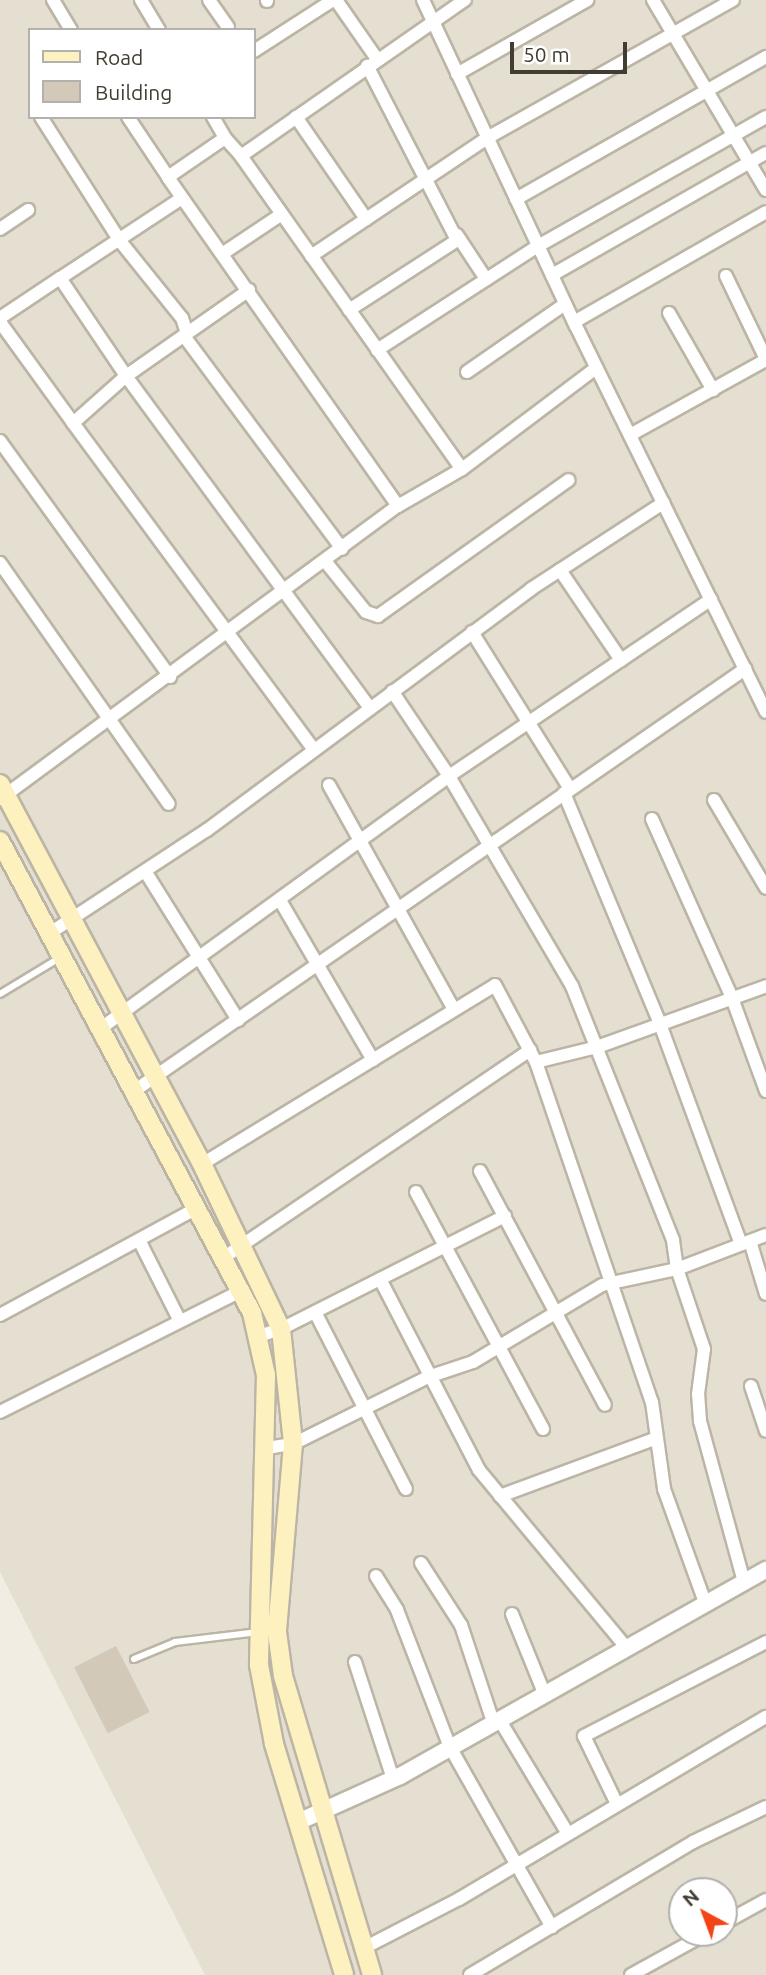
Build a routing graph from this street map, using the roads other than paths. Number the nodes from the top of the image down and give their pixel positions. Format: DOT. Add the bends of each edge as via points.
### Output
graph roads {
  1 [pos="52,0"];
  2 [pos="141,0"];
  3 [pos="209,0"];
  4 [pos="335,0"];
  5 [pos="423,0"];
  6 [pos="465,0"];
  7 [pos="587,0"];
  8 [pos="653,0"];
  9 [pos="733,0"];
  10 [pos="432,19"];
  11 [pos="228,27"];
  12 [pos="70,28"];
  13 [pos="158,28"];
  14 [pos="673,34"];
  15 [pos="256,50"];
  16 [pos="766,57"];
  17 [pos="372,62"];
  18 [pos="457,74"];
  19 [pos="708,90"];
  20 [pos="296,117"];
  21 [pos="766,117"];
  22 [pos="42,119"];
  23 [pos="129,119"];
  24 [pos="214,119"];
  25 [pos="735,134"];
  26 [pos="225,138"];
  27 [pos="487,138"];
  28 [pos="766,153"];
  29 [pos="241,156"];
  30 [pos="750,162"];
  31 [pos="168,177"];
  32 [pos="424,181"];
  33 [pos="766,190"];
  34 [pos="183,198"];
  35 [pos="516,200"];
  36 [pos="28,210"];
  37 [pos="766,212"];
  38 [pos="282,214"];
  39 [pos="366,219"];
  40 [pos="0,229"];
  41 [pos="457,235"];
  42 [pos="120,241"];
  43 [pos="538,246"];
  44 [pos="222,254"];
  45 [pos="311,256"];
  46 [pos="552,275"];
  47 [pos="726,276"];
  48 [pos="60,278"];
  49 [pos="486,279"];
  50 [pos="249,290"];
  51 [pos="565,303"];
  52 [pos="349,310"];
  53 [pos="669,313"];
  54 [pos="0,320"];
  55 [pos="574,322"];
  56 [pos="186,335"];
  57 [pos="377,350"];
  58 [pos="766,359"];
  59 [pos="596,368"];
  60 [pos="467,372"];
  61 [pos="126,376"];
  62 [pos="713,390"];
  63 [pos="73,423"];
  64 [pos="629,435"];
  65 [pos="0,441"];
  66 [pos="462,469"];
  67 [pos="569,480"];
  68 [pos="663,503"];
  69 [pos="398,506"];
  70 [pos="342,549"];
  71 [pos="325,561"];
  72 [pos="0,563"];
  73 [pos="560,570"];
  74 [pos="284,593"];
  75 [pos="711,599"];
  76 [pos="472,632"];
  77 [pos="229,634"];
  78 [pos="621,660"];
  79 [pos="745,669"];
  80 [pos="170,677"];
  81 [pos="392,691"];
  82 [pos="762,694"];
  83 [pos="370,708"];
  84 [pos="766,712"];
  85 [pos="112,719"];
  86 [pos="530,722"];
  87 [pos="314,750"];
  88 [pos="449,776"];
  89 [pos="329,785"];
  90 [pos="567,791"];
  91 [pos="2,793"];
  92 [pos="714,800"];
  93 [pos="169,804"];
  94 [pos="652,819"];
  95 [pos="0,841"];
  96 [pos="359,844"];
  97 [pos="488,845"];
  98 [pos="145,872"];
  99 [pos="766,888"];
  100 [pos="281,902"];
  101 [pos="396,909"];
  102 [pos="72,920"];
  103 [pos="50,933"];
  104 [pos="62,956"];
  105 [pos="200,957"];
  106 [pos="314,965"];
  107 [pos="766,986"];
  108 [pos="0,994"];
  109 [pos="732,998"];
  110 [pos="454,1010"];
  111 [pos="124,1015"];
  112 [pos="238,1020"];
  113 [pos="660,1024"];
  114 [pos="101,1028"];
  115 [pos="597,1047"];
  116 [pos="533,1056"];
  117 [pos="373,1060"];
  118 [pos="157,1077"];
  119 [pos="134,1091"];
  120 [pos="766,1091"];
  121 [pos="191,1144"];
  122 [pos="169,1157"];
  123 [pos="202,1164"];
  124 [pos="480,1171"];
  125 [pos="416,1192"];
  126 [pos="195,1209"];
  127 [pos="505,1216"];
  128 [pos="766,1235"];
  129 [pos="139,1240"];
  130 [pos="746,1243"];
  131 [pos="241,1247"];
  132 [pos="443,1247"];
  133 [pos="223,1258"];
  134 [pos="677,1269"];
  135 [pos="380,1279"];
  136 [pos="610,1283"];
  137 [pos="239,1292"];
  138 [pos="766,1294"];
  139 [pos="558,1311"];
  140 [pos="315,1312"];
  141 [pos="0,1315"];
  142 [pos="180,1321"];
  143 [pos="281,1329"];
  144 [pos="259,1336"];
  145 [pos="498,1347"];
  146 [pos="428,1377"];
  147 [pos="751,1386"];
  148 [pos="605,1405"];
  149 [pos="366,1411"];
  150 [pos="0,1412"];
  151 [pos="543,1429"];
  152 [pos="766,1431"];
  153 [pos="656,1438"];
  154 [pos="293,1444"];
  155 [pos="267,1448"];
  156 [pos="406,1489"];
  157 [pos="500,1496"];
  158 [pos="421,1563"];
  159 [pos="766,1570"];
  160 [pos="376,1576"];
  161 [pos="744,1581"];
  162 [pos="705,1602"];
  163 [pos="512,1614"];
  164 [pos="258,1632"];
  165 [pos="277,1632"];
  166 [pos="766,1642"];
  167 [pos="626,1647"];
  168 [pos="134,1659"];
  169 [pos="355,1662"];
  170 [pos="544,1693"];
  171 [pos="766,1717"];
  172 [pos="496,1721"];
  173 [pos="450,1747"];
  174 [pos="393,1779"];
  175 [pos="616,1802"];
  176 [pos="766,1807"];
  177 [pos="321,1812"];
  178 [pos="298,1822"];
  179 [pos="567,1832"];
  180 [pos="517,1863"];
  181 [pos="766,1900"];
  182 [pos="738,1915"];
  183 [pos="551,1927"];
  184 [pos="682,1947"];
  185 [pos="362,1949"];
  186 [pos="344,1975"];
  187 [pos="372,1975"];
  188 [pos="470,1975"];
  189 [pos="631,1975"];
  1 -- 12 [label="street"];
  2 -- 13 [label="street"];
  3 -- 11 [label="street"];
  4 -- 15 [label="street"];
  4 -- 17 [label="street"];
  5 -- 10 [label="street"];
  6 -- 10 [label="street"];
  7 -- 18 [label="street"];
  8 -- 14 [label="street"];
  9 -- 14 [label="street"];
  10 -- 17 [label="street"];
  10 -- 18 [label="street"];
  14 -- 19 [label="street"];
  14 -- 27 [label="street"];
  16 -- 19 [label="street"];
  17 -- 20 [label="street"];
  17 -- 32 [label="street"];
  18 -- 27 [label="street"];
  19 -- 25 [label="street"];
  19 -- 35 [label="street"];
  20 -- 29 [label="street"];
  20 -- 39 [label="street"];
  21 -- 25 [label="street"];
  22 -- 42 [label="street"];
  23 -- 31 [label="street"];
  24 -- 26 [label="street"];
  25 -- 30 [label="street"];
  25 -- 43 [label="street"];
  26 -- 29 [label="street"];
  26 -- 31 [label="street"];
  27 -- 32 [label="street"];
  27 -- 35 [label="street"];
  28 -- 30 [label="street"];
  29 -- 38 [label="street"];
  30 -- 33 [label="street"];
  30 -- 46 [label="street"];
  31 -- 34 [label="street"];
  32 -- 39 [label="street"];
  32 -- 41 [label="street"];
  34 -- 42 [label="street"];
  34 -- 44 [label="street"];
  35 -- 43 [label="street"];
  36 -- 40 [label="street"];
  37 -- 55 [label="street"];
  38 -- 44 [label="street"];
  38 -- 45 [label="street"];
  39 -- 45 [label="street"];
  41 -- 49 [label="street"];
  41 -- 52 [label="street" via="453,244"];
  42 -- 48 [label="street"];
  42 -- 56 [label="street" via="182,318"];
  43 -- 46 [label="street"];
  43 -- 49 [label="street"];
  44 -- 50 [label="street"];
  45 -- 52 [label="street"];
  46 -- 51 [label="street"];
  47 -- 58 [label="street"];
  48 -- 54 [label="street"];
  48 -- 61 [label="street"];
  49 -- 57 [label="street"];
  50 -- 56 [label="street"];
  50 -- 69 [label="street"];
  51 -- 55 [label="street"];
  51 -- 60 [label="street"];
  52 -- 57 [label="street"];
  53 -- 62 [label="street"];
  54 -- 63 [label="street"];
  55 -- 59 [label="street"];
  56 -- 61 [label="street"];
  56 -- 70 [label="street"];
  57 -- 66 [label="street"];
  58 -- 62 [label="street"];
  59 -- 64 [label="street"];
  59 -- 66 [label="street"];
  61 -- 63 [label="street"];
  61 -- 74 [label="street"];
  62 -- 64 [label="street"];
  63 -- 77 [label="street"];
  64 -- 68 [label="street"];
  65 -- 80 [label="street"];
  66 -- 69 [label="street"];
  67 -- 71 [label="street" via="378,615 366,612"];
  68 -- 73 [label="street"];
  68 -- 75 [label="street"];
  69 -- 70 [label="street"];
  70 -- 71 [label="street"];
  71 -- 74 [label="street"];
  72 -- 85 [label="street"];
  73 -- 76 [label="street"];
  73 -- 78 [label="street"];
  74 -- 77 [label="street"];
  74 -- 83 [label="street"];
  75 -- 78 [label="street"];
  75 -- 79 [label="street"];
  76 -- 81 [label="street"];
  76 -- 86 [label="street"];
  77 -- 80 [label="street"];
  77 -- 87 [label="street"];
  78 -- 86 [label="street"];
  79 -- 82 [label="street"];
  79 -- 90 [label="street"];
  80 -- 85 [label="street"];
  81 -- 83 [label="street"];
  81 -- 88 [label="street"];
  82 -- 84 [label="street"];
  83 -- 87 [label="street"];
  85 -- 91 [label="street"];
  85 -- 93 [label="street"];
  86 -- 88 [label="street"];
  86 -- 90 [label="street"];
  87 -- 98 [label="street"];
  88 -- 96 [label="street"];
  88 -- 97 [label="street"];
  89 -- 96 [label="street"];
  90 -- 97 [label="street"];
  90 -- 113 [label="street"];
  91 -- 102 [label="main road"];
  92 -- 99 [label="street"];
  94 -- 109 [label="street"];
  95 -- 103 [label="main road"];
  96 -- 100 [label="street"];
  96 -- 101 [label="street"];
  97 -- 101 [label="street"];
  97 -- 115 [label="street" via="572,986"];
  98 -- 102 [label="street"];
  98 -- 105 [label="street"];
  100 -- 105 [label="street"];
  100 -- 106 [label="street"];
  101 -- 106 [label="street"];
  101 -- 110 [label="street"];
  102 -- 103 [label="street"];
  102 -- 111 [label="main road"];
  103 -- 104 [label="main road"];
  104 -- 108 [label="lane"];
  104 -- 114 [label="main road"];
  105 -- 111 [label="street"];
  105 -- 112 [label="street"];
  106 -- 112 [label="street"];
  106 -- 117 [label="street"];
  107 -- 109 [label="street"];
  109 -- 113 [label="street"];
  109 -- 120 [label="street"];
  110 -- 116 [label="street" via="495,985"];
  110 -- 117 [label="street"];
  111 -- 114 [label="street"];
  111 -- 118 [label="main road"];
  112 -- 118 [label="street"];
  113 -- 115 [label="street"];
  113 -- 130 [label="street"];
  114 -- 119 [label="main road"];
  115 -- 116 [label="street"];
  115 -- 134 [label="street" via="673,1240"];
  116 -- 131 [label="street"];
  116 -- 136 [label="street"];
  117 -- 123 [label="street"];
  118 -- 119 [label="street"];
  118 -- 121 [label="main road"];
  119 -- 122 [label="main road"];
  121 -- 122 [label="main road"];
  121 -- 123 [label="main road"];
  122 -- 126 [label="main road"];
  123 -- 131 [label="main road"];
  124 -- 127 [label="street"];
  125 -- 132 [label="street"];
  126 -- 129 [label="street"];
  126 -- 133 [label="main road"];
  127 -- 132 [label="street"];
  127 -- 139 [label="street"];
  128 -- 130 [label="street"];
  129 -- 141 [label="street"];
  129 -- 142 [label="street"];
  130 -- 134 [label="street"];
  130 -- 138 [label="street"];
  131 -- 133 [label="street"];
  131 -- 143 [label="main road"];
  132 -- 135 [label="street"];
  132 -- 145 [label="street"];
  133 -- 137 [label="main road"];
  134 -- 136 [label="street"];
  134 -- 161 [label="street" via="704,1349 700,1421"];
  135 -- 140 [label="street"];
  135 -- 146 [label="street"];
  136 -- 139 [label="street"];
  136 -- 153 [label="street" via="652,1402"];
  137 -- 142 [label="street"];
  137 -- 144 [label="main road"];
  139 -- 145 [label="street"];
  139 -- 148 [label="street"];
  140 -- 143 [label="street"];
  140 -- 149 [label="street"];
  142 -- 150 [label="street"];
  143 -- 144 [label="street"];
  143 -- 154 [label="main road"];
  144 -- 155 [label="main road" via="266,1375"];
  145 -- 146 [label="street" via="473,1362"];
  145 -- 151 [label="street"];
  146 -- 149 [label="street"];
  146 -- 157 [label="street" via="479,1470"];
  147 -- 152 [label="street"];
  149 -- 154 [label="street"];
  149 -- 156 [label="street"];
  153 -- 157 [label="street"];
  153 -- 162 [label="street" via="664,1489"];
  154 -- 155 [label="street"];
  154 -- 165 [label="main road"];
  155 -- 164 [label="main road"];
  157 -- 167 [label="street"];
  158 -- 172 [label="street" via="461,1625"];
  159 -- 161 [label="street"];
  160 -- 173 [label="street" via="397,1610"];
  161 -- 162 [label="street"];
  162 -- 167 [label="street"];
  163 -- 170 [label="street"];
  164 -- 165 [label="lane"];
  164 -- 168 [label="lane" via="175,1642"];
  164 -- 178 [label="main road" via="259,1665 274,1744"];
  165 -- 177 [label="main road" via="283,1676"];
  166 -- 175 [label="street" via="584,1736"];
  167 -- 170 [label="street"];
  169 -- 174 [label="street"];
  170 -- 172 [label="street"];
  171 -- 175 [label="street"];
  172 -- 173 [label="street"];
  172 -- 179 [label="street"];
  173 -- 174 [label="street"];
  173 -- 180 [label="street"];
  174 -- 177 [label="street"];
  175 -- 179 [label="street"];
  176 -- 183 [label="street" via="692,1842"];
  177 -- 178 [label="street"];
  177 -- 185 [label="main road"];
  178 -- 186 [label="main road"];
  179 -- 180 [label="street"];
  180 -- 183 [label="street"];
  180 -- 185 [label="street"];
  181 -- 182 [label="street"];
  183 -- 188 [label="street"];
  184 -- 189 [label="street"];
  185 -- 187 [label="main road"];
}
